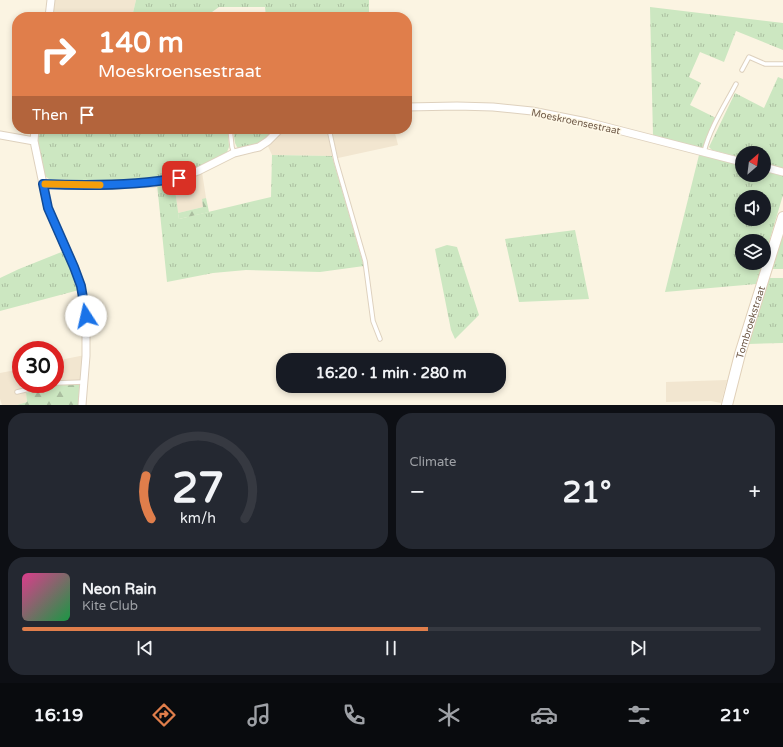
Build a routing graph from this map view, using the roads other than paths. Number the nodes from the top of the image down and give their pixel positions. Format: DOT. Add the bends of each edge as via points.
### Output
graph roads {
  1 [pos="51,0"];
  2 [pos="50,12"];
  3 [pos="783,64"];
  4 [pos="742,70"];
  5 [pos="736,84"];
  6 [pos="412,107"];
  7 [pos="35,134"];
  8 [pos="231,134"];
  9 [pos="275,134"];
  10 [pos="330,134"];
  11 [pos="0,135"];
  12 [pos="34,141"];
  13 [pos="704,152"];
  14 [pos="234,153"];
  15 [pos="735,160"];
  16 [pos="771,169"];
  17 [pos="783,172"];
  18 [pos="43,184"];
  19 [pos="783,217"];
  20 [pos="380,338"];
  21 [pos="84,382"];
  22 [pos="64,383"];
  23 [pos="82,405"];
  24 [pos="728,405"];
  1 -- 2 [label="street"];
  3 -- 4 [label="lane" via="766,64 749,56"];
  5 -- 13 [label="lane"];
  6 -- 13 [label="street, Moeskroensestraat" via="493,107 532,111 587,122"];
  7 -- 12 [label="street"];
  8 -- 14 [label="lane"];
  9 -- 14 [label="street" via="259,147"];
  10 -- 20 [label="lane" via="365,261 373,321"];
  11 -- 12 [label="street"];
  12 -- 18 [label="street"];
  13 -- 15 [label="street, Moeskroensestraat"];
  14 -- 18 [label="street" via="198,171 153,183"];
  16 -- 17 [label="street"];
  18 -- 21 [label="street" via="48,208 81,286 86,316"];
  19 -- 24 [label="street, Tombroekstraat" via="740,354"];
  21 -- 22 [label="lane"];
  21 -- 23 [label="street"];
}
